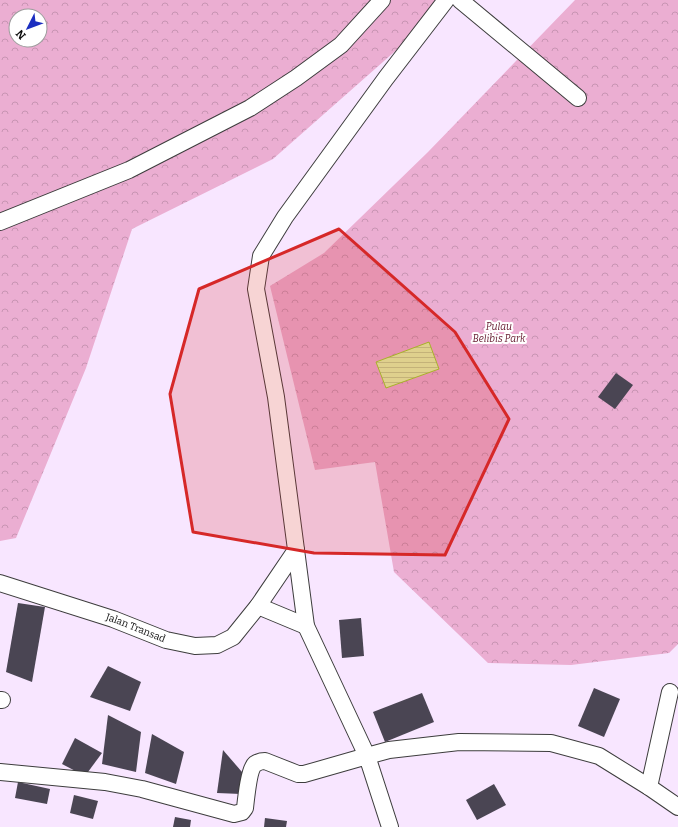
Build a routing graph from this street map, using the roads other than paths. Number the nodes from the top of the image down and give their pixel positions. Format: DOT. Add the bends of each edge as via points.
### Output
graph roads {
  1 [pos="382,0"];
  2 [pos="446,0"];
  3 [pos="460,0"];
  4 [pos="578,98"];
  5 [pos="0,222"];
  6 [pos="296,550"];
  7 [pos="0,583"];
  8 [pos="258,606"];
  9 [pos="306,626"];
  10 [pos="670,692"];
  11 [pos="367,756"];
  12 [pos="0,772"];
  13 [pos="648,787"];
  14 [pos="678,807"];
  15 [pos="390,827"];
  1 -- 5 [label="street" via="341,44 250,108 129,170"];
  2 -- 6 [label="street" via="386,78 290,211 261,256 256,289 276,397"];
  3 -- 4 [label="street"];
  6 -- 8 [label="street, Jalan Transad"];
  6 -- 9 [label="street"];
  7 -- 8 [label="street, Jalan Transad" via="113,619 166,640 195,646 217,645 233,638"];
  8 -- 9 [label="street"];
  9 -- 11 [label="street"];
  10 -- 13 [label="street"];
  11 -- 12 [label="street" via="304,774 265,761 255,764 251,771 244,808 242,812 234,814 142,789 105,782"];
  11 -- 13 [label="street" via="389,750 459,742 551,743 599,756"];
  11 -- 15 [label="street"];
  13 -- 14 [label="street"];
}
